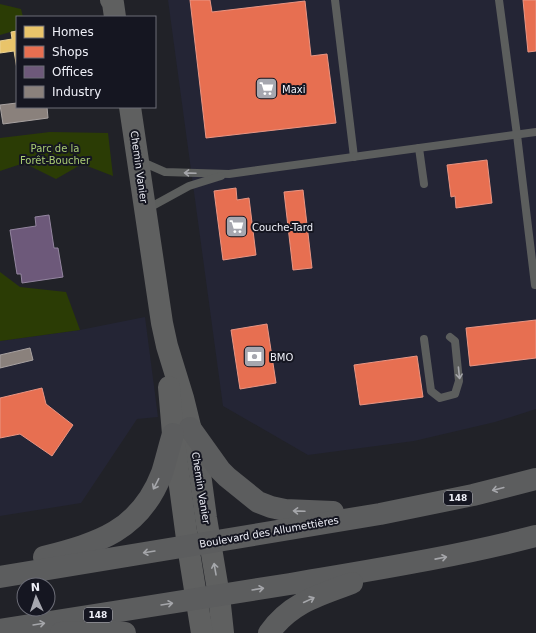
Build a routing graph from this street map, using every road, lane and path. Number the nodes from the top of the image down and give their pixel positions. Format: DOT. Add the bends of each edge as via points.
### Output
graph roads {
  1 [pos="335,0"];
  2 [pos="499,0"];
  3 [pos="130,108"];
  4 [pos="536,132"];
  5 [pos="518,135"];
  6 [pos="419,148"];
  7 [pos="354,157"];
  8 [pos="139,161"];
  9 [pos="229,174"];
  10 [pos="424,184"];
  11 [pos="145,210"];
  12 [pos="535,285"];
  13 [pos="450,337"];
  14 [pos="424,339"];
  15 [pos="181,431"];
  16 [pos="536,479"];
  17 [pos="380,514"];
  18 [pos="536,536"];
  19 [pos="210,542"];
  20 [pos="188,546"];
  21 [pos="403,565"];
  22 [pos="0,569"];
  23 [pos="0,577"];
  24 [pos="219,596"];
  25 [pos="196,600"];
  26 [pos="0,630"];
  27 [pos="60,633"];
  28 [pos="125,633"];
  29 [pos="202,633"];
  30 [pos="223,633"];
  31 [pos="269,633"];
  1 -- 7 [label="lane"];
  2 -- 5 [label="lane"];
  3 -- 8 [label="main road, Chemin Vanier"];
  4 -- 5 [label="lane"];
  5 -- 6 [label="lane"];
  5 -- 12 [label="lane"];
  6 -- 7 [label="lane"];
  6 -- 10 [label="lane"];
  7 -- 9 [label="lane"];
  9 -- 8 [label="lane, one-way" via="165,172"];
  8 -- 11 [label="main road, Chemin Vanier"];
  9 -- 11 [label="lane" via="189,186"];
  11 -- 15 [label="main road, Chemin Vanier"];
  13 -- 14 [label="lane, one-way" via="455,341 459,381 455,394 440,398 432,391"];
  17 -- 15 [label="highway, one-way" via="285,510 258,502 223,474"];
  15 -- 19 [label="main road, Chemin Vanier" via="198,459"];
  15 -- 20 [label="main road, Chemin Vanier"];
  15 -- 22 [label="highway, one-way" via="162,473 142,508 129,522 95,542"];
  16 -- 17 [label="highway, Boulevard des Allumettières / 148, one-way"];
  17 -- 19 [label="highway, Boulevard des Allumettières / 148"];
  21 -- 18 [label="highway, 148, one-way"];
  19 -- 20 [label="highway, Boulevard des Allumettières / 148"];
  24 -- 19 [label="main road, Chemin Vanier, one-way"];
  20 -- 23 [label="highway, Boulevard des Allumettières / 148, one-way"];
  20 -- 25 [label="main road, Chemin Vanier"];
  24 -- 21 [label="highway, 148, one-way"];
  31 -- 21 [label="highway, one-way" via="281,617 308,600"];
  24 -- 25 [label="highway, 148"];
  24 -- 30 [label="main road, Chemin Vanier"];
  26 -- 25 [label="highway, 148, one-way"];
  25 -- 29 [label="main road, Chemin Vanier"];
  27 -- 28 [label="highway"];
}
